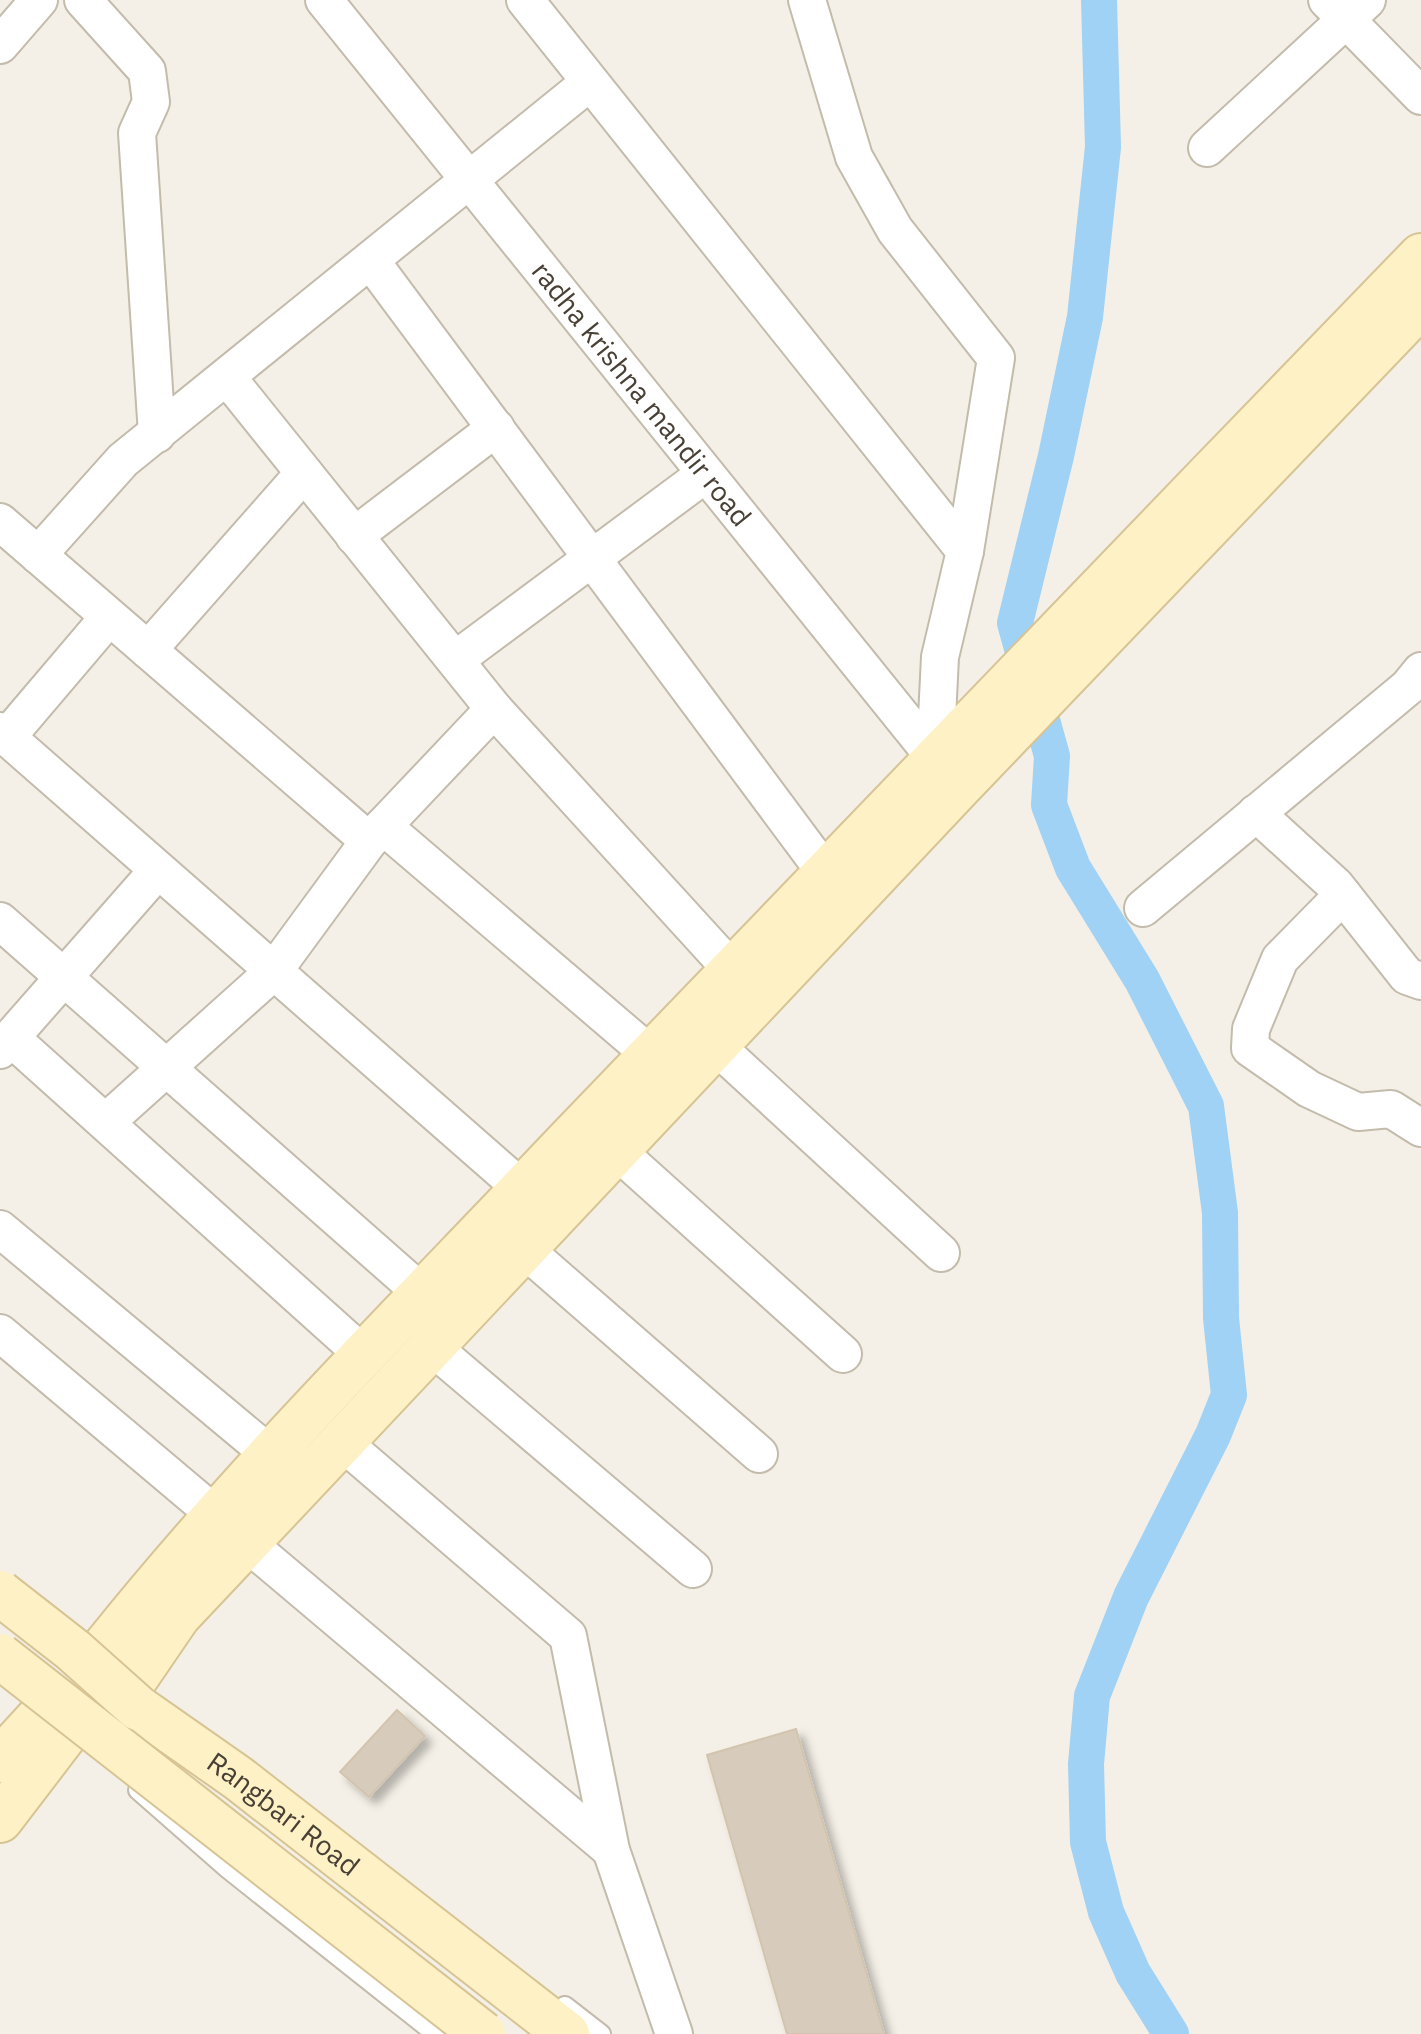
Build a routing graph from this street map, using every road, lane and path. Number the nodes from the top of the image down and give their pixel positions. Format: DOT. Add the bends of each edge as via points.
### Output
graph roads {
  1 [pos="39,0"];
  2 [pos="83,0"];
  3 [pos="324,0"];
  4 [pos="525,0"];
  5 [pos="807,0"];
  6 [pos="1347,7"];
  7 [pos="0,45"];
  8 [pos="590,82"];
  9 [pos="1421,96"];
  10 [pos="1207,148"];
  11 [pos="468,182"];
  12 [pos="1421,256"];
  13 [pos="371,261"];
  14 [pos="1421,305"];
  15 [pos="227,377"];
  16 [pos="496,428"];
  17 [pos="157,434"];
  18 [pos="304,473"];
  19 [pos="704,475"];
  20 [pos="0,522"];
  21 [pos="354,536"];
  22 [pos="965,551"];
  23 [pos="38,555"];
  24 [pos="592,558"];
  25 [pos="109,617"];
  26 [pos="148,650"];
  27 [pos="455,660"];
  28 [pos="1421,671"];
  29 [pos="494,709"];
  30 [pos="4,734"];
  31 [pos="956,772"];
  32 [pos="1256,813"];
  33 [pos="376,834"];
  34 [pos="158,870"];
  35 [pos="825,872"];
  36 [pos="1343,895"];
  37 [pos="1143,908"];
  38 [pos="0,921"];
  39 [pos="732,970"];
  40 [pos="273,972"];
  41 [pos="64,977"];
  42 [pos="1421,981"];
  43 [pos="6,1044"];
  44 [pos="716,1046"];
  45 [pos="651,1055"];
  46 [pos="165,1066"];
  47 [pos="106,1122"];
  48 [pos="1421,1128"];
  49 [pos="617,1151"];
  50 [pos="538,1204"];
  51 [pos="0,1229"];
  52 [pos="524,1249"];
  53 [pos="941,1253"];
  54 [pos="423,1294"];
  55 [pos="0,1333"];
  56 [pos="432,1347"];
  57 [pos="843,1354"];
  58 [pos="365,1356"];
  59 [pos="342,1442"];
  60 [pos="759,1454"];
  61 [pos="288,1470"];
  62 [pos="232,1529"];
  63 [pos="693,1569"];
  64 [pos="0,1593"];
  65 [pos="106,1645"];
  66 [pos="0,1656"];
  67 [pos="144,1688"];
  68 [pos="70,1717"];
  69 [pos="194,1724"];
  70 [pos="0,1760"];
  71 [pos="0,1820"];
  72 [pos="611,1850"];
  73 [pos="404,1883"];
  74 [pos="559,2015"];
  75 [pos="436,2034"];
  76 [pos="483,2034"];
  77 [pos="601,2034"];
  78 [pos="674,2034"];
  1 -- 7 [label="street"];
  2 -- 17 [label="street" via="147,71 151,102 137,133"];
  3 -- 11 [label="street, radha krishna mandir road"];
  4 -- 8 [label="street"];
  5 -- 22 [label="street" via="854,157 895,230 996,358"];
  6 -- 9 [label="street"];
  6 -- 10 [label="street"];
  8 -- 11 [label="street"];
  8 -- 22 [label="street"];
  11 -- 13 [label="street"];
  11 -- 19 [label="street, radha krishna mandir road"];
  12 -- 31 [label="street" via="987,704"];
  13 -- 15 [label="street"];
  13 -- 16 [label="street"];
  14 -- 31 [label="street" via="1087,655"];
  15 -- 17 [label="street"];
  15 -- 18 [label="street"];
  16 -- 21 [label="street"];
  16 -- 24 [label="street"];
  17 -- 23 [label="street" via="123,460"];
  18 -- 21 [label="street"];
  18 -- 26 [label="street"];
  19 -- 24 [label="street"];
  19 -- 31 [label="street, radha krishna mandir road"];
  20 -- 23 [label="street"];
  21 -- 27 [label="street"];
  22 -- 31 [label="street" via="940,657"];
  23 -- 25 [label="street"];
  24 -- 27 [label="street"];
  24 -- 35 [label="street"];
  25 -- 26 [label="street"];
  25 -- 30 [label="street"];
  26 -- 33 [label="street"];
  27 -- 29 [label="street"];
  28 -- 32 [label="street"];
  29 -- 33 [label="street"];
  29 -- 39 [label="street"];
  30 -- 34 [label="street"];
  31 -- 35 [label="street"];
  31 -- 44 [label="street"];
  32 -- 36 [label="street"];
  32 -- 37 [label="street"];
  33 -- 40 [label="street"];
  33 -- 45 [label="street"];
  34 -- 40 [label="street"];
  34 -- 41 [label="street"];
  35 -- 39 [label="street"];
  36 -- 42 [label="street" via="1407,976"];
  36 -- 48 [label="street" via="1280,959 1251,1029 1250,1048 1309,1089 1358,1112 1391,1109"];
  38 -- 41 [label="street"];
  39 -- 45 [label="street"];
  40 -- 46 [label="street"];
  40 -- 50 [label="street"];
  41 -- 43 [label="street"];
  41 -- 46 [label="street"];
  43 -- 47 [label="street"];
  44 -- 49 [label="street"];
  44 -- 53 [label="street"];
  45 -- 50 [label="street"];
  46 -- 47 [label="street"];
  46 -- 54 [label="street"];
  47 -- 58 [label="street"];
  49 -- 50 [label="street"];
  49 -- 57 [label="street"];
  50 -- 52 [label="street"];
  50 -- 54 [label="street"];
  51 -- 61 [label="street"];
  52 -- 56 [label="street"];
  52 -- 60 [label="street"];
  54 -- 58 [label="street"];
  55 -- 62 [label="street"];
  56 -- 59 [label="street"];
  56 -- 63 [label="street"];
  58 -- 61 [label="street"];
  59 -- 61 [label="street"];
  59 -- 72 [label="street" via="568,1636"];
  61 -- 62 [label="street"];
  62 -- 65 [label="street" via="157,1581"];
  62 -- 67 [label="street" via="178,1616"];
  62 -- 72 [label="street"];
  64 -- 74 [label="street, Rangbari Road, bridge" via="138,1708"];
  66 -- 76 [label="street, Rangbari Road, bridge"];
  68 -- 70 [label="street"];
  68 -- 71 [label="street"];
  68 -- 75 [label="lane" via="102,1759 228,1869"];
  69 -- 73 [label="lane"];
  72 -- 78 [label="street"];
  74 -- 77 [label="lane"];
}
